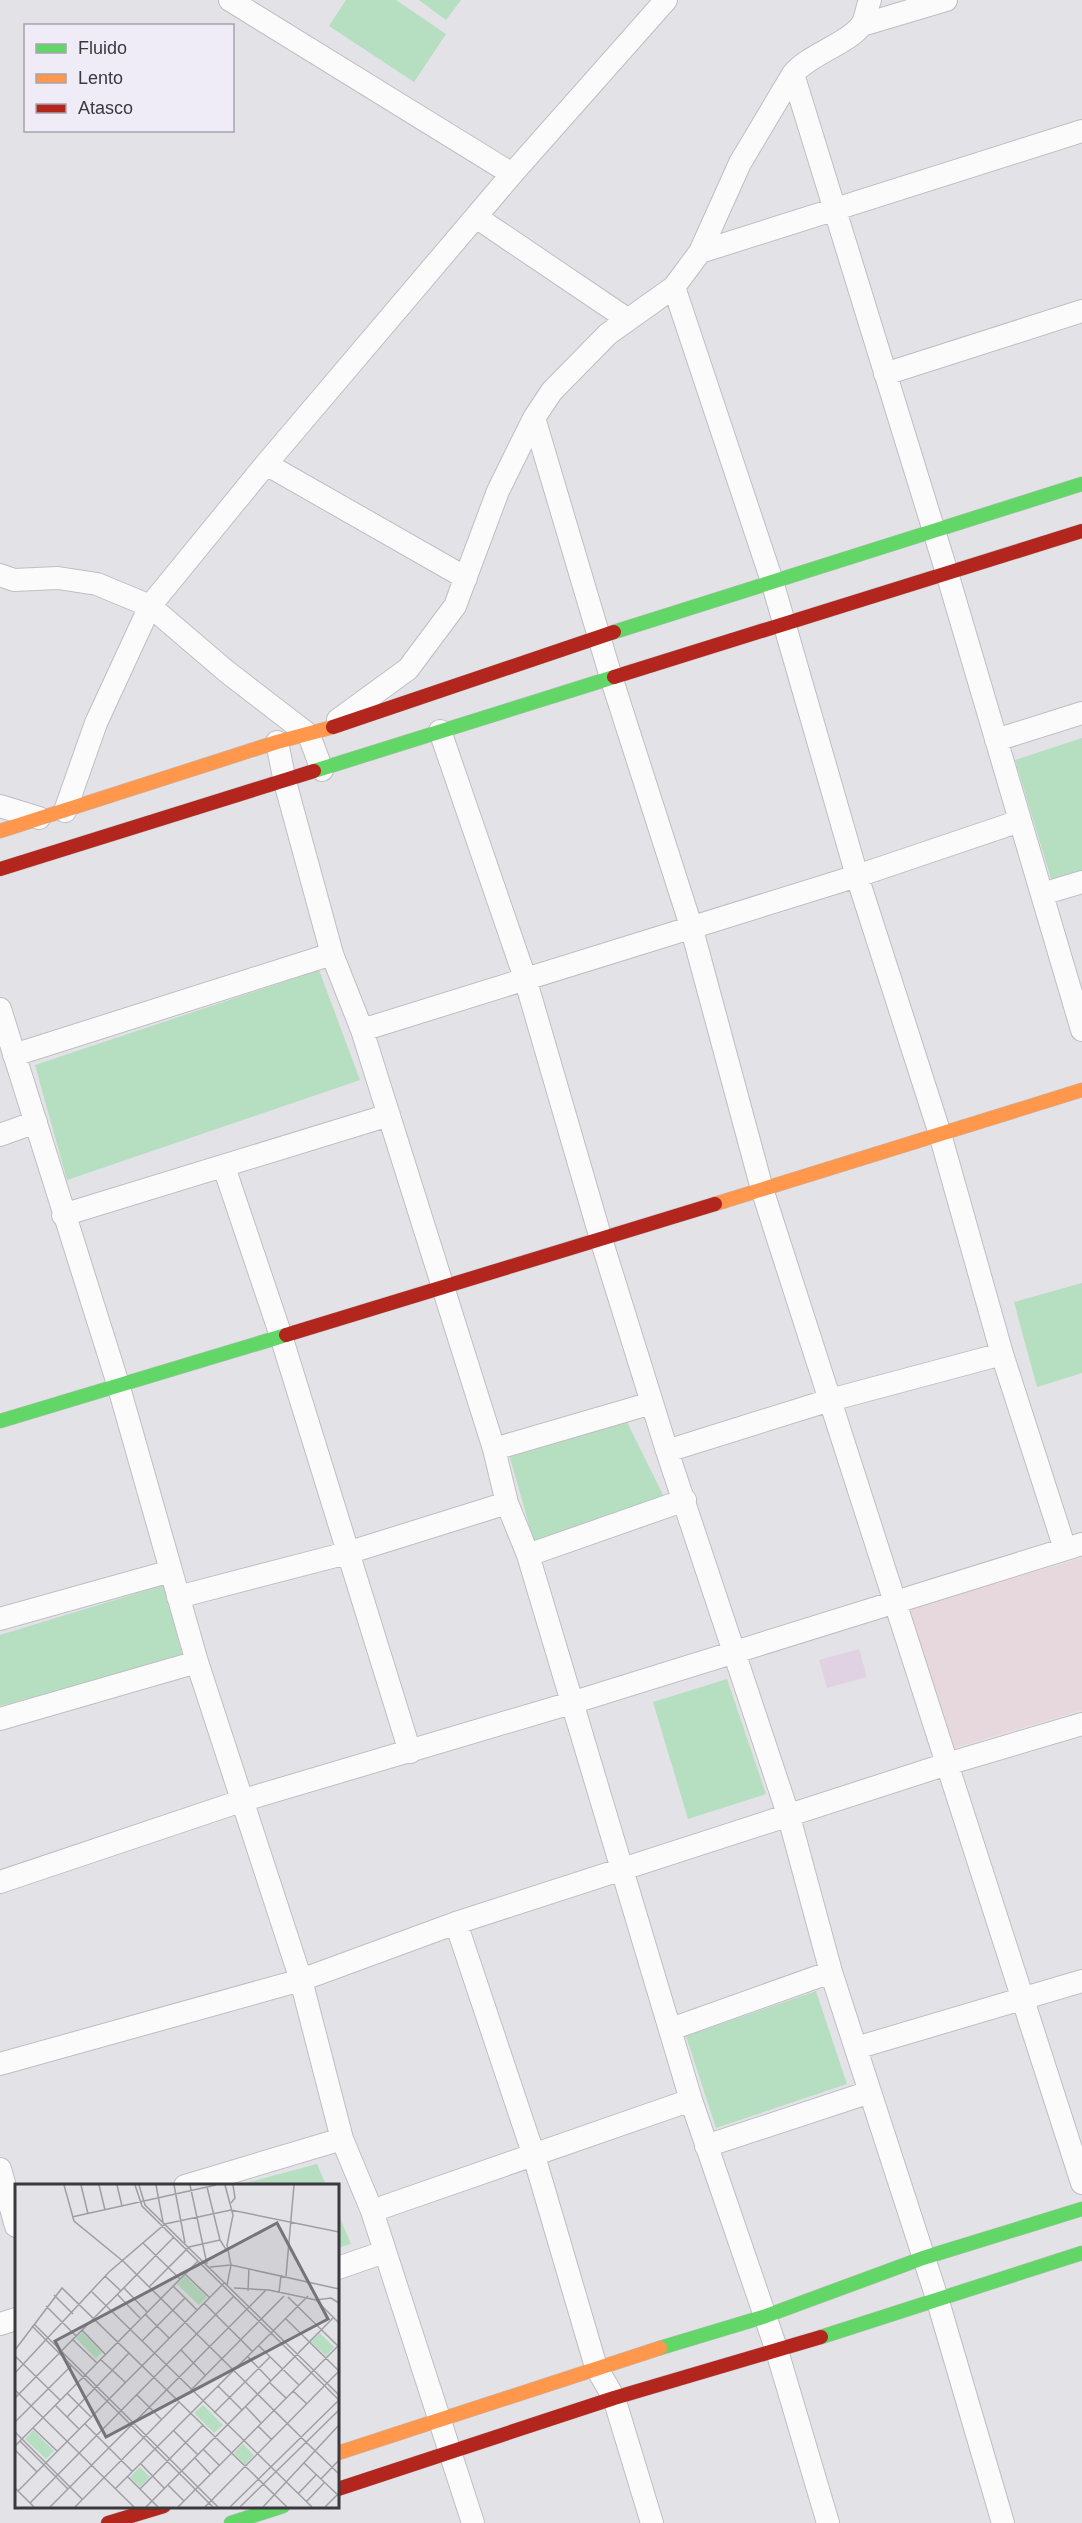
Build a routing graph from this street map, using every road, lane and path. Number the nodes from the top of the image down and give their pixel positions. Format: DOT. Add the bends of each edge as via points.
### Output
graph roads {
  1 [pos="230,0"];
  2 [pos="666,0"];
  3 [pos="870,0"];
  4 [pos="946,0"];
  5 [pos="862,25"];
  6 [pos="792,74"];
  7 [pos="1082,131"];
  8 [pos="512,174"];
  9 [pos="833,210"];
  10 [pos="476,217"];
  11 [pos="700,252"];
  12 [pos="674,288"];
  13 [pos="1082,311"];
  14 [pos="627,319"];
  15 [pos="885,375"];
  16 [pos="534,418"];
  17 [pos="266,464"];
  18 [pos="1082,484"];
  19 [pos="933,529"];
  20 [pos="1082,531"];
  21 [pos="947,573"];
  22 [pos="466,578"];
  23 [pos="5,579"];
  24 [pos="772,581"];
  25 [pos="150,606"];
  26 [pos="785,623"];
  27 [pos="599,637"];
  28 [pos="611,677"];
  29 [pos="1082,713"];
  30 [pos="330,727"];
  31 [pos="440,731"];
  32 [pos="309,735"];
  33 [pos="996,740"];
  34 [pos="277,742"];
  35 [pos="322,770"];
  36 [pos="285,782"];
  37 [pos="0,806"];
  38 [pos="65,811"];
  39 [pos="39,818"];
  40 [pos="1020,821"];
  41 [pos="0,831"];
  42 [pos="0,869"];
  43 [pos="857,876"];
  44 [pos="1082,882"];
  45 [pos="1042,894"];
  46 [pos="692,926"];
  47 [pos="332,954"];
  48 [pos="525,978"];
  49 [pos="0,1009"];
  50 [pos="362,1030"];
  51 [pos="1082,1030"];
  52 [pos="14,1056"];
  53 [pos="1082,1090"];
  54 [pos="389,1115"];
  55 [pos="36,1122"];
  56 [pos="940,1134"];
  57 [pos="0,1135"];
  58 [pos="224,1167"];
  59 [pos="762,1189"];
  60 [pos="63,1215"];
  61 [pos="601,1239"];
  62 [pos="444,1288"];
  63 [pos="281,1336"];
  64 [pos="1002,1354"];
  65 [pos="118,1384"];
  66 [pos="830,1400"];
  67 [pos="652,1403"];
  68 [pos="0,1421"];
  69 [pos="494,1449"];
  70 [pos="667,1451"];
  71 [pos="685,1500"];
  72 [pos="507,1503"];
  73 [pos="1074,1546"];
  74 [pos="347,1552"];
  75 [pos="528,1555"];
  76 [pos="171,1571"];
  77 [pos="178,1597"];
  78 [pos="894,1601"];
  79 [pos="0,1619"];
  80 [pos="735,1650"];
  81 [pos="197,1662"];
  82 [pos="571,1703"];
  83 [pos="0,1719"];
  84 [pos="1082,1724"];
  85 [pos="410,1752"];
  86 [pos="947,1764"];
  87 [pos="244,1800"];
  88 [pos="789,1816"];
  89 [pos="621,1870"];
  90 [pos="0,1882"];
  91 [pos="456,1923"];
  92 [pos="831,1972"];
  93 [pos="301,1980"];
  94 [pos="1082,1981"];
  95 [pos="1023,1999"];
  96 [pos="670,2029"];
  97 [pos="856,2048"];
  98 [pos="0,2064"];
  99 [pos="870,2092"];
  100 [pos="691,2100"];
  101 [pos="342,2139"];
  102 [pos="706,2146"];
  103 [pos="534,2156"];
  104 [pos="0,2169"];
  105 [pos="1082,2183"];
  106 [pos="192,2184"];
  107 [pos="1082,2209"];
  108 [pos="372,2211"];
  109 [pos="15,2222"];
  110 [pos="384,2252"];
  111 [pos="1082,2253"];
  112 [pos="923,2258"];
  113 [pos="339,2268"];
  114 [pos="937,2298"];
  115 [pos="763,2317"];
  116 [pos="15,2319"];
  117 [pos="0,2324"];
  118 [pos="777,2351"];
  119 [pos="596,2367"];
  120 [pos="614,2398"];
  121 [pos="438,2419"];
  122 [pos="339,2453"];
  123 [pos="451,2453"];
  124 [pos="339,2489"];
  125 [pos="156,2508"];
  126 [pos="277,2508"];
  127 [pos="289,2508"];
  128 [pos="114,2518"];
  129 [pos="231,2523"];
  130 [pos="293,2523"];
  131 [pos="472,2523"];
  132 [pos="652,2523"];
  133 [pos="828,2523"];
  134 [pos="1003,2523"];
  1 -- 8 [label="street"];
  2 -- 8 [label="street"];
  3 -- 5 [label="street"];
  4 -- 5 [label="street"];
  5 -- 6 [label="street" via="838,44 801,64"];
  6 -- 9 [label="street"];
  6 -- 11 [label="street" via="740,163"];
  7 -- 9 [label="street"];
  8 -- 10 [label="street"];
  9 -- 11 [label="street"];
  9 -- 15 [label="street"];
  10 -- 14 [label="street"];
  10 -- 17 [label="street"];
  11 -- 12 [label="street"];
  12 -- 14 [label="street"];
  12 -- 24 [label="street"];
  13 -- 15 [label="street"];
  14 -- 16 [label="street" via="574,367"];
  15 -- 19 [label="street"];
  16 -- 22 [label="street" via="498,491"];
  16 -- 27 [label="street"];
  17 -- 22 [label="street"];
  17 -- 25 [label="street"];
  18 -- 19 [label="street"];
  19 -- 21 [label="street"];
  19 -- 24 [label="street"];
  20 -- 21 [label="street"];
  21 -- 26 [label="street"];
  21 -- 33 [label="street"];
  22 -- 30 [label="street" via="455,606 408,669"];
  23 -- 25 [label="street" via="58,578 97,584"];
  24 -- 26 [label="street"];
  24 -- 27 [label="street"];
  25 -- 32 [label="street"];
  25 -- 38 [label="street" via="96,723"];
  26 -- 28 [label="street"];
  26 -- 43 [label="street"];
  27 -- 28 [label="street"];
  27 -- 30 [label="street"];
  28 -- 31 [label="street"];
  28 -- 46 [label="street"];
  29 -- 33 [label="street"];
  30 -- 32 [label="street"];
  31 -- 35 [label="street"];
  31 -- 48 [label="street"];
  32 -- 34 [label="street"];
  32 -- 35 [label="street"];
  33 -- 40 [label="street"];
  34 -- 36 [label="street"];
  34 -- 38 [label="street"];
  35 -- 36 [label="street"];
  36 -- 42 [label="street"];
  36 -- 47 [label="street"];
  37 -- 39 [label="street"];
  38 -- 39 [label="street"];
  39 -- 41 [label="street"];
  40 -- 43 [label="street"];
  40 -- 45 [label="street"];
  43 -- 46 [label="street"];
  43 -- 56 [label="street"];
  44 -- 45 [label="street"];
  45 -- 51 [label="street"];
  46 -- 48 [label="street"];
  46 -- 59 [label="street"];
  47 -- 50 [label="street"];
  47 -- 52 [label="street"];
  48 -- 50 [label="street"];
  48 -- 61 [label="street"];
  49 -- 52 [label="street"];
  50 -- 54 [label="street"];
  52 -- 55 [label="street"];
  53 -- 56 [label="street"];
  54 -- 58 [label="street"];
  54 -- 62 [label="street"];
  55 -- 57 [label="street"];
  55 -- 60 [label="street"];
  56 -- 59 [label="street"];
  56 -- 64 [label="street"];
  58 -- 60 [label="street"];
  58 -- 63 [label="street"];
  59 -- 61 [label="street"];
  59 -- 66 [label="street"];
  60 -- 65 [label="street"];
  61 -- 62 [label="street"];
  61 -- 67 [label="street"];
  62 -- 63 [label="street"];
  62 -- 69 [label="street"];
  63 -- 65 [label="street"];
  63 -- 74 [label="street"];
  64 -- 66 [label="street"];
  64 -- 73 [label="street"];
  65 -- 68 [label="street"];
  65 -- 76 [label="street"];
  66 -- 70 [label="street"];
  66 -- 78 [label="street"];
  67 -- 69 [label="street"];
  67 -- 70 [label="street"];
  69 -- 72 [label="street"];
  70 -- 71 [label="street"];
  71 -- 75 [label="street"];
  71 -- 80 [label="street"];
  72 -- 74 [label="street"];
  72 -- 75 [label="street"];
  73 -- 78 [label="street"];
  74 -- 77 [label="street"];
  74 -- 85 [label="street"];
  75 -- 82 [label="street"];
  76 -- 77 [label="street"];
  76 -- 79 [label="street"];
  77 -- 81 [label="street"];
  78 -- 80 [label="street"];
  78 -- 86 [label="street"];
  80 -- 82 [label="street"];
  80 -- 88 [label="street"];
  81 -- 83 [label="street"];
  81 -- 87 [label="street"];
  82 -- 85 [label="street"];
  82 -- 89 [label="street"];
  84 -- 86 [label="street"];
  85 -- 87 [label="street"];
  86 -- 88 [label="street"];
  86 -- 95 [label="street"];
  87 -- 90 [label="street"];
  87 -- 93 [label="street"];
  88 -- 89 [label="street"];
  88 -- 92 [label="street"];
  89 -- 91 [label="street"];
  89 -- 96 [label="street"];
  91 -- 93 [label="street"];
  91 -- 103 [label="street"];
  92 -- 96 [label="street"];
  92 -- 97 [label="street"];
  93 -- 98 [label="street"];
  93 -- 101 [label="street"];
  94 -- 95 [label="street"];
  95 -- 97 [label="street"];
  95 -- 105 [label="street"];
  96 -- 100 [label="street"];
  97 -- 99 [label="street"];
  99 -- 102 [label="street"];
  99 -- 112 [label="street"];
  100 -- 102 [label="street"];
  100 -- 103 [label="street"];
  101 -- 106 [label="street"];
  101 -- 108 [label="street"];
  102 -- 115 [label="street"];
  103 -- 108 [label="street"];
  103 -- 119 [label="street"];
  104 -- 109 [label="street"];
  107 -- 112 [label="street"];
  108 -- 110 [label="street"];
  110 -- 113 [label="street"];
  110 -- 121 [label="street"];
  111 -- 114 [label="street"];
  112 -- 114 [label="street"];
  112 -- 115 [label="street"];
  114 -- 118 [label="street"];
  114 -- 134 [label="street"];
  115 -- 118 [label="street"];
  115 -- 119 [label="street"];
  116 -- 117 [label="street"];
  118 -- 120 [label="street"];
  118 -- 133 [label="street"];
  119 -- 120 [label="street"];
  119 -- 121 [label="street"];
  120 -- 123 [label="street"];
  120 -- 132 [label="street"];
  121 -- 122 [label="street"];
  121 -- 123 [label="street"];
  123 -- 124 [label="street"];
  123 -- 131 [label="street"];
  125 -- 128 [label="street"];
  126 -- 129 [label="street"];
  127 -- 130 [label="street"];
}
